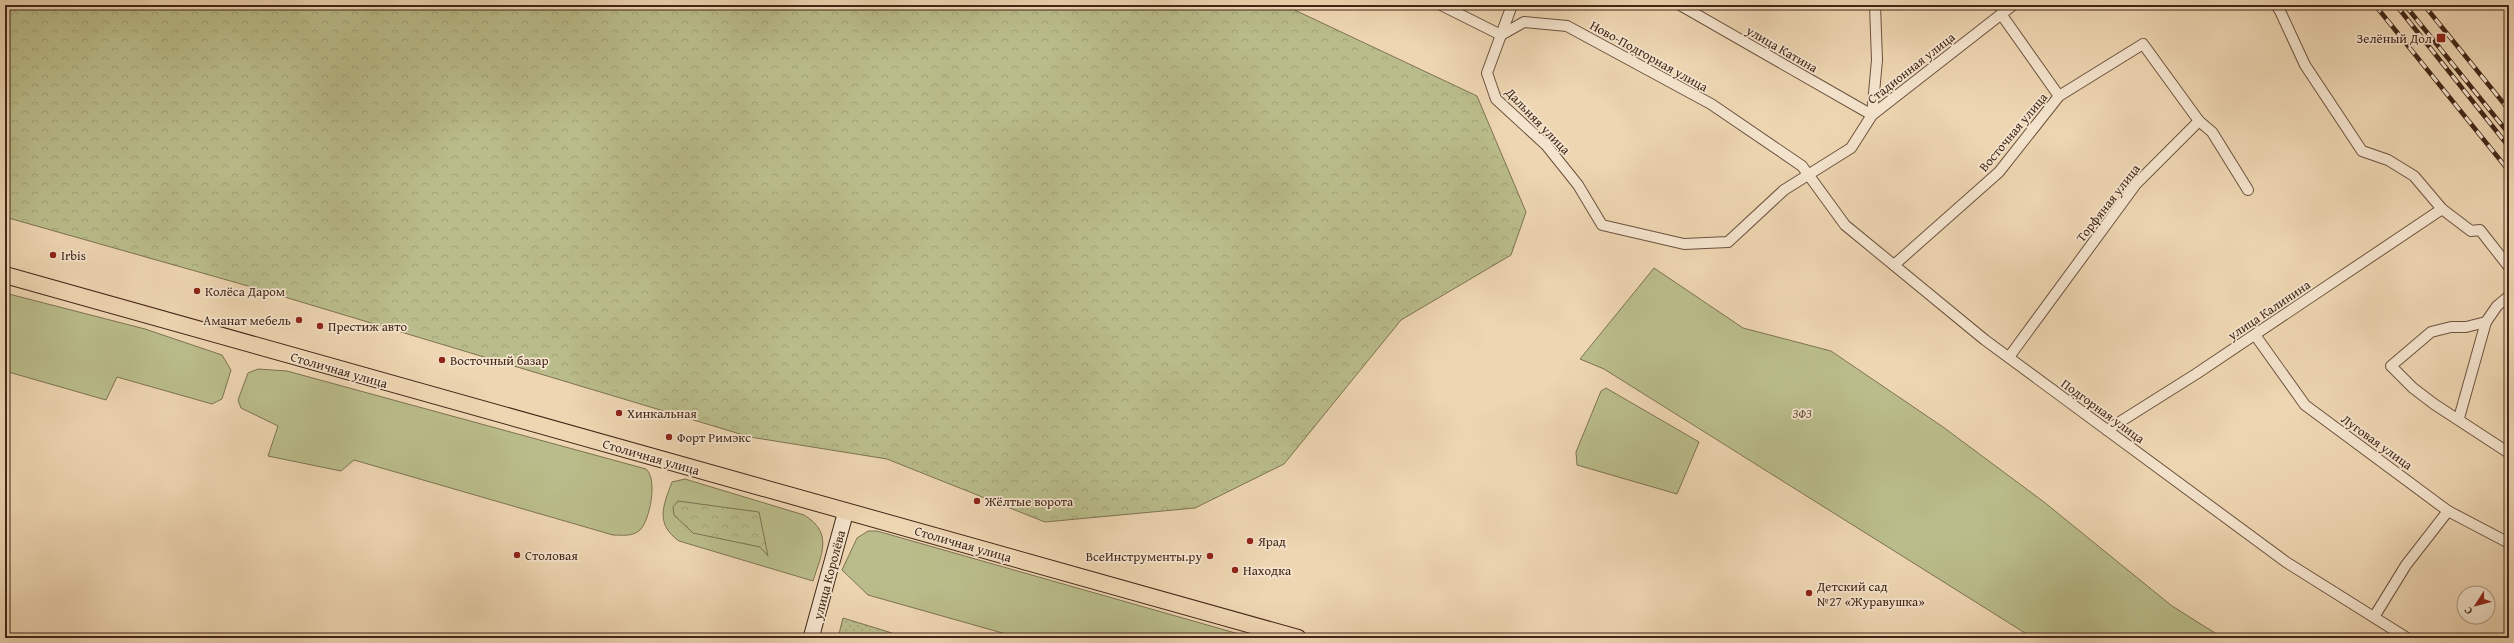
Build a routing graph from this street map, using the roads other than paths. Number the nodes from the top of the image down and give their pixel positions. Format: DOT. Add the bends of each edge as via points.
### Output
graph roads {
  1 [pos="1441,5"];
  2 [pos="1512,5"];
  3 [pos="1680,5"];
  4 [pos="1875,5"];
  5 [pos="2013,5"];
  6 [pos="2276,5"];
  7 [pos="2001,14"];
  8 [pos="1501,35"];
  9 [pos="2059,96"];
  10 [pos="1872,116"];
  11 [pos="2199,121"];
  12 [pos="1808,176"];
  13 [pos="2248,190"];
  14 [pos="2442,209"];
  15 [pos="1602,225"];
  16 [pos="1894,265"];
  17 [pos="2509,267"];
  18 [pos="5,275"];
  19 [pos="2509,296"];
  20 [pos="2486,322"];
  21 [pos="2255,335"];
  22 [pos="2009,358"];
  23 [pos="2459,418"];
  24 [pos="2107,430"];
  25 [pos="2509,453"];
  26 [pos="2448,510"];
  27 [pos="846,511"];
  28 [pos="2509,543"];
  29 [pos="2374,617"];
  30 [pos="811,638"];
  31 [pos="1298,638"];
  32 [pos="2407,638"];
  1 -- 8 [label="street"];
  2 -- 8 [label="street, Дальняя улица"];
  3 -- 10 [label="street, улица Катина"];
  4 -- 10 [label="street" via="1877,60"];
  5 -- 7 [label="street, Стадионная улица"];
  6 -- 14 [label="street" via="2305,65 2362,151 2388,160 2414,176"];
  7 -- 9 [label="street"];
  7 -- 10 [label="street, Стадионная улица"];
  8 -- 12 [label="street, Ново-Подгорная улица" via="1524,22 1567,26 1711,104 1802,166"];
  8 -- 15 [label="street, Дальняя улица" via="1487,73 1496,99 1546,145 1578,185"];
  9 -- 11 [label="street, Восточная улица" via="2143,44"];
  9 -- 16 [label="street, Восточная улица" via="1999,172"];
  10 -- 12 [label="street, Стадионная улица" via="1851,148"];
  11 -- 13 [label="street" via="2212,132"];
  11 -- 22 [label="street, Торфяная улица" via="2136,184"];
  12 -- 15 [label="street, Стадионная улица" via="1784,190 1728,242 1684,244"];
  12 -- 16 [label="street, Подгорная улица" via="1845,225"];
  14 -- 17 [label="street" via="2471,231 2480,230"];
  14 -- 21 [label="street, улица Калинина"];
  16 -- 22 [label="street, Подгорная улица"];
  18 -- 27 [label="main road, Столичная улица"];
  19 -- 20 [label="street" via="2497,306"];
  20 -- 23 [label="street"];
  20 -- 23 [label="street" via="2430,332 2390,366 2413,388"];
  21 -- 24 [label="street, улица Калинина"];
  21 -- 26 [label="street, Луговая улица" via="2305,405"];
  22 -- 24 [label="street, Подгорная улица"];
  23 -- 25 [label="street"];
  24 -- 29 [label="street, Подгорная улица" via="2286,562"];
  26 -- 28 [label="street, Луговая улица"];
  26 -- 29 [label="street" via="2406,565"];
  27 -- 30 [label="street, улица Королёва"];
  27 -- 31 [label="main road, Столичная улица"];
  29 -- 32 [label="street, Подгорная улица"];
}
